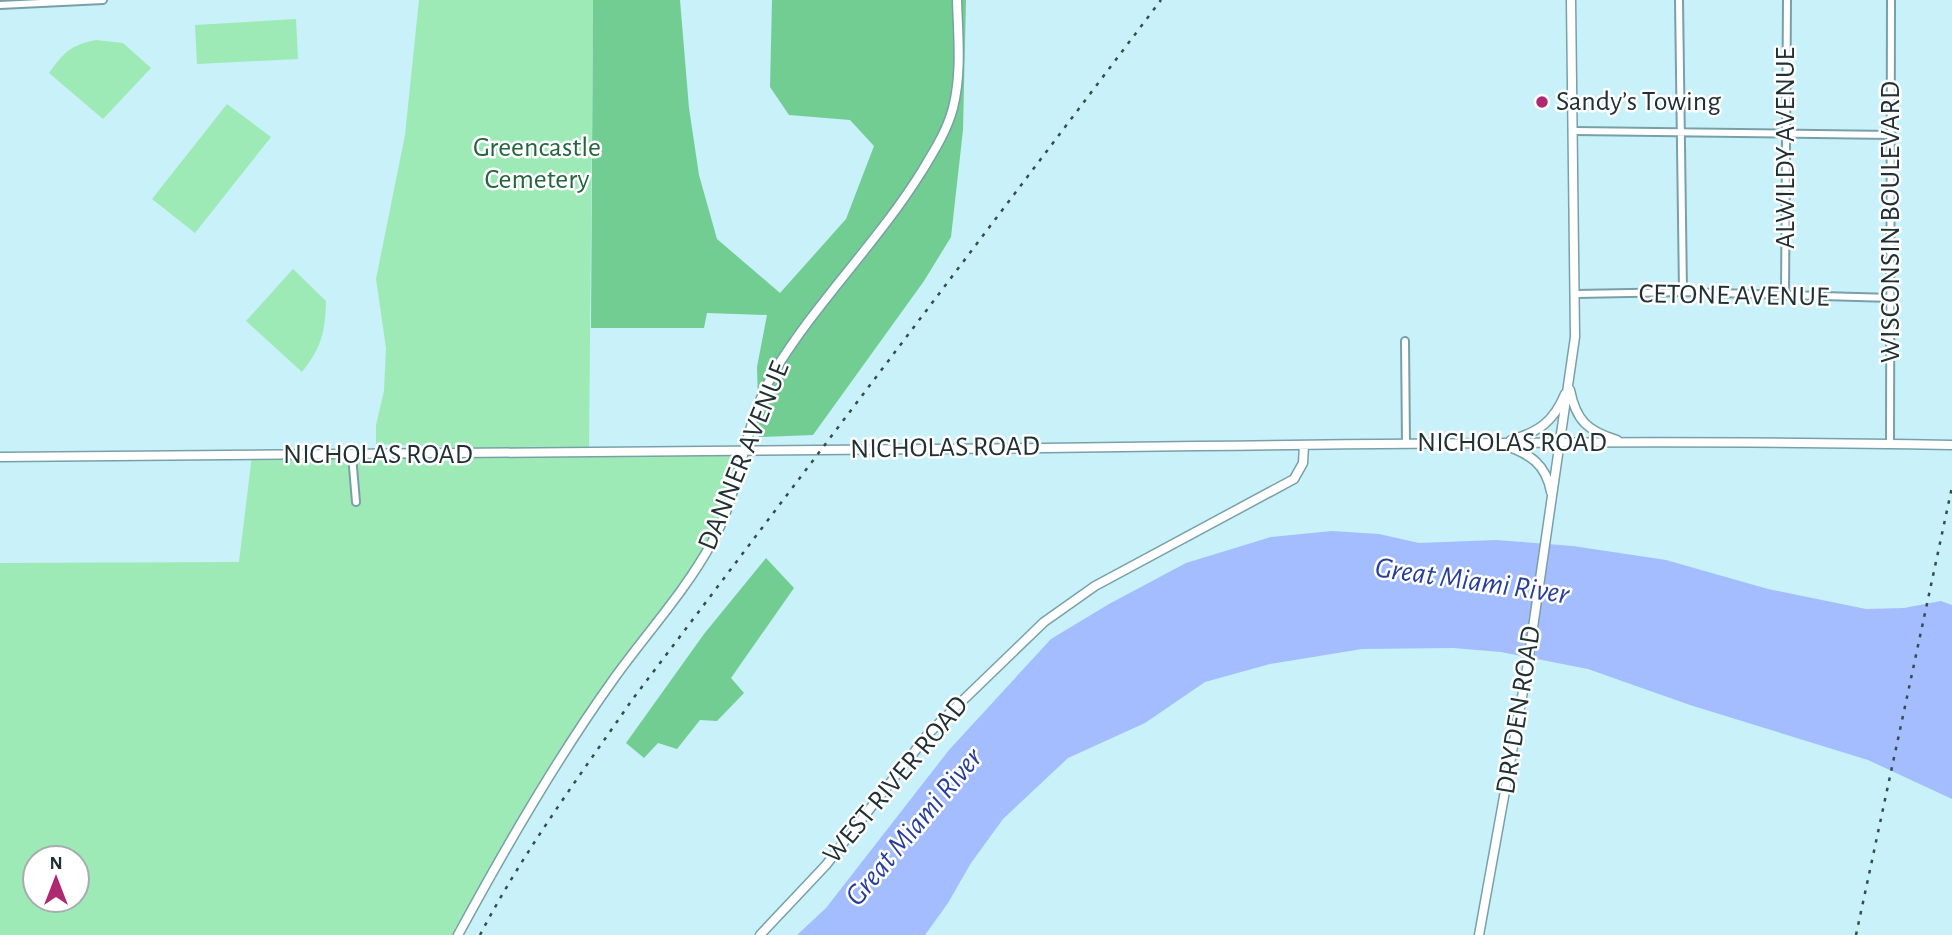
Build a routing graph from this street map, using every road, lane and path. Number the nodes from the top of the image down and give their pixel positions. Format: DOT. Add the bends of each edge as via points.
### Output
graph roads {
  1 [pos="90,0"];
  2 [pos="103,0"];
  3 [pos="957,0"];
  4 [pos="1572,0"];
  5 [pos="1679,0"];
  6 [pos="1787,0"];
  7 [pos="1891,0"];
  8 [pos="0,5"];
  9 [pos="1574,131"];
  10 [pos="1681,132"];
  11 [pos="1786,134"];
  12 [pos="1892,135"];
  13 [pos="1683,292"];
  14 [pos="1576,294"];
  15 [pos="1785,296"];
  16 [pos="1892,298"];
  17 [pos="1405,341"];
  18 [pos="1569,384"];
  19 [pos="1498,443"];
  20 [pos="1561,443"];
  21 [pos="1629,443"];
  22 [pos="1405,444"];
  23 [pos="1890,444"];
  24 [pos="1304,445"];
  25 [pos="1952,445"];
  26 [pos="743,452"];
  27 [pos="352,455"];
  28 [pos="0,457"];
  29 [pos="1553,498"];
  30 [pos="356,502"];
  31 [pos="458,935"];
  32 [pos="760,935"];
  33 [pos="1479,935"];
  1 -- 2 [label="street"];
  1 -- 8 [label="street"];
  3 -- 26 [label="street, DANNER AVENUE" via="956,86 942,136 899,206 786,352 762,396"];
  4 -- 9 [label="street, DRYDEN ROAD"];
  5 -- 10 [label="street"];
  6 -- 11 [label="street, ALWILDY AVENUE"];
  7 -- 12 [label="street, WISCONSIN BOULEVARD"];
  9 -- 10 [label="street"];
  9 -- 14 [label="street, DRYDEN ROAD"];
  10 -- 11 [label="street"];
  10 -- 13 [label="street"];
  11 -- 12 [label="street"];
  11 -- 15 [label="street, ALWILDY AVENUE"];
  12 -- 16 [label="street, WISCONSIN BOULEVARD"];
  13 -- 14 [label="street, CETONE AVENUE"];
  13 -- 15 [label="street, CETONE AVENUE"];
  14 -- 18 [label="street, DRYDEN ROAD"];
  15 -- 16 [label="street, CETONE AVENUE"];
  16 -- 23 [label="street, WISCONSIN BOULEVARD"];
  17 -- 22 [label="street"];
  18 -- 19 [label="street" via="1546,425"];
  18 -- 20 [label="street, DRYDEN ROAD"];
  18 -- 21 [label="street" via="1580,419 1602,434"];
  19 -- 20 [label="street, NICHOLAS ROAD"];
  19 -- 22 [label="street, NICHOLAS ROAD"];
  19 -- 29 [label="street" via="1539,463"];
  20 -- 21 [label="street, NICHOLAS ROAD"];
  20 -- 29 [label="street, DRYDEN ROAD"];
  21 -- 23 [label="street, NICHOLAS ROAD"];
  22 -- 24 [label="street, NICHOLAS ROAD"];
  23 -- 25 [label="street, NICHOLAS ROAD"];
  24 -- 26 [label="street, NICHOLAS ROAD"];
  24 -- 32 [label="street, WEST RIVER ROAD" via="1303,463 1294,479 1095,586 1021,642 929,733 826,865"];
  26 -- 27 [label="street, NICHOLAS ROAD"];
  26 -- 31 [label="street, DANNER AVENUE" via="731,501 709,548 583,724"];
  27 -- 28 [label="street, NICHOLAS ROAD"];
  27 -- 30 [label="street"];
  29 -- 33 [label="street, DRYDEN ROAD"];
}
